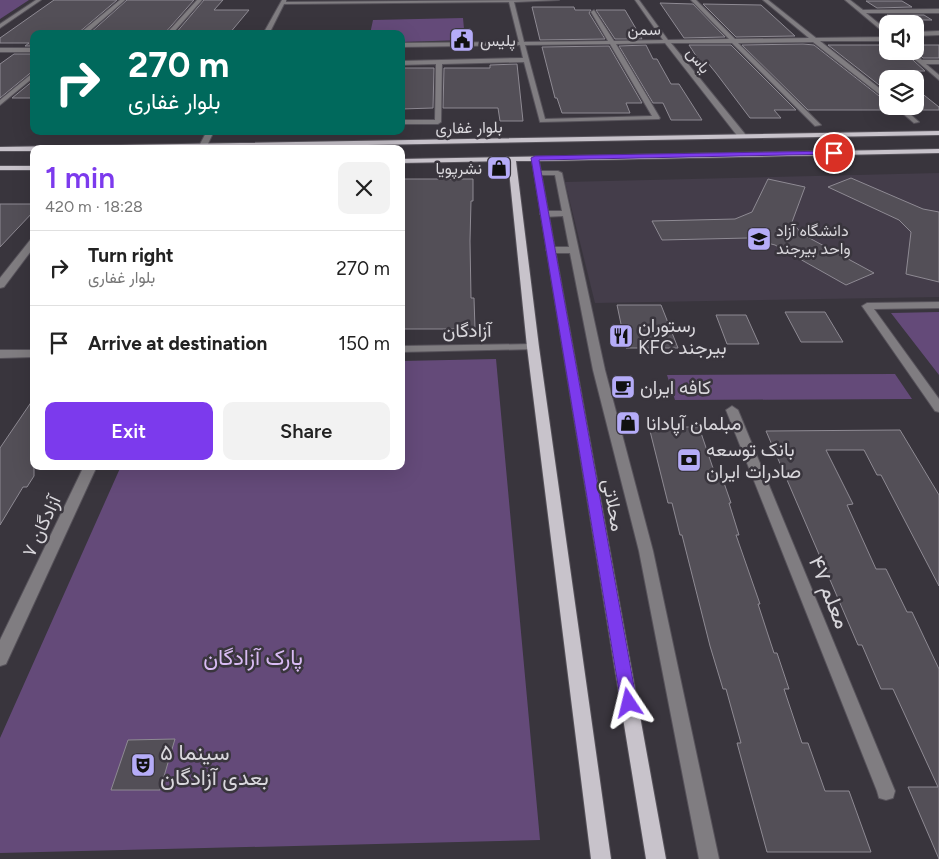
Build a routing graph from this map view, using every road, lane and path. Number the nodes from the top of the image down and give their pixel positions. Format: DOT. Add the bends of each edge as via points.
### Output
graph roads {
  1 [pos="39,0"];
  2 [pos="122,0"];
  3 [pos="511,0"];
  4 [pos="556,0"];
  5 [pos="637,0"];
  6 [pos="693,0"];
  7 [pos="765,0"];
  8 [pos="847,0"];
  9 [pos="370,1"];
  10 [pos="436,1"];
  11 [pos="198,2"];
  12 [pos="283,2"];
  13 [pos="939,11"];
  14 [pos="594,12"];
  15 [pos="860,12"];
  16 [pos="0,26"];
  17 [pos="879,27"];
  18 [pos="87,30"];
  19 [pos="173,30"];
  20 [pos="268,30"];
  21 [pos="939,33"];
  22 [pos="924,34"];
  23 [pos="879,39"];
  24 [pos="815,40"];
  25 [pos="734,41"];
  26 [pos="668,42"];
  27 [pos="611,43"];
  28 [pos="521,44"];
  29 [pos="405,45"];
  30 [pos="0,50"];
  31 [pos="30,50"];
  32 [pos="526,60"];
  33 [pos="439,62"];
  34 [pos="920,62"];
  35 [pos="939,62"];
  36 [pos="405,63"];
  37 [pos="30,77"];
  38 [pos="939,78"];
  39 [pos="879,92"];
  40 [pos="0,103"];
  41 [pos="908,115"];
  42 [pos="405,122"];
  43 [pos="916,122"];
  44 [pos="817,125"];
  45 [pos="939,133"];
  46 [pos="854,134"];
  47 [pos="742,136"];
  48 [pos="860,140"];
  49 [pos="257,145"];
  50 [pos="867,146"];
  51 [pos="0,149"];
  52 [pos="30,149"];
  53 [pos="939,151"];
  54 [pos="873,152"];
  55 [pos="535,158"];
  56 [pos="512,159"];
  57 [pos="405,161"];
  58 [pos="0,168"];
  59 [pos="30,168"];
  60 [pos="538,173"];
  61 [pos="566,213"];
  62 [pos="544,214"];
  63 [pos="30,246"];
  64 [pos="551,250"];
  65 [pos="573,250"];
  66 [pos="0,285"];
  67 [pos="939,305"];
  68 [pos="533,347"];
  69 [pos="405,349"];
  70 [pos="30,353"];
  71 [pos="0,354"];
  72 [pos="939,408"];
  73 [pos="732,410"];
  74 [pos="89,470"];
  75 [pos="0,658"];
  76 [pos="886,791"];
  77 [pos="601,859"];
  78 [pos="656,859"];
  79 [pos="709,859"];
  1 -- 16 [label="street"];
  2 -- 18 [label="street"];
  3 -- 4 [label="street"];
  3 -- 10 [label="street"];
  3 -- 28 [label="street"];
  5 -- 26 [label="street, یاس"];
  6 -- 25 [label="street"];
  7 -- 24 [label="street"];
  8 -- 15 [label="street"];
  9 -- 10 [label="street"];
  9 -- 12 [label="street"];
  11 -- 19 [label="street"];
  12 -- 20 [label="street"];
  13 -- 15 [label="street"];
  14 -- 27 [label="street"];
  15 -- 17 [label="street"];
  21 -- 22 [label="street"];
  23 -- 24 [label="street, سمن"];
  24 -- 25 [label="street, سمن"];
  24 -- 39 [label="street"];
  25 -- 26 [label="street, سمن"];
  25 -- 44 [label="street"];
  26 -- 27 [label="street, سمن"];
  26 -- 47 [label="street, یاس"];
  27 -- 28 [label="street, سمن"];
  27 -- 32 [label="street" via="657,118 542,121"];
  28 -- 29 [label="street, سمن"];
  28 -- 32 [label="street"];
  30 -- 31 [label="street"];
  32 -- 33 [label="street"];
  33 -- 36 [label="street"];
  33 -- 42 [label="street" via="438,122"];
  34 -- 35 [label="street"];
  34 -- 38 [label="street"];
  37 -- 40 [label="street"];
  41 -- 43 [label="street"];
  45 -- 46 [label="main road, بلوار غفاری"];
  46 -- 47 [label="main road, بلوار غفاری"];
  46 -- 48 [label="main road"];
  47 -- 49 [label="main road, بلوار غفاری"];
  50 -- 54 [label="main road"];
  51 -- 52 [label="main road, بلوار غفاری"];
  53 -- 54 [label="main road, بلوار غفاری"];
  54 -- 55 [label="main road, بلوار غفاری"];
  55 -- 56 [label="main road, بلوار غفاری"];
  55 -- 60 [label="main road, محلاتی"];
  56 -- 57 [label="main road, بلوار غفاری"];
  56 -- 68 [label="main road"];
  58 -- 59 [label="main road"];
  60 -- 61 [label="street" via="558,173"];
  60 -- 62 [label="main road, محلاتی"];
  61 -- 62 [label="street"];
  61 -- 65 [label="street"];
  62 -- 64 [label="main road, محلاتی"];
  63 -- 66 [label="street"];
  64 -- 65 [label="street"];
  64 -- 78 [label="main road, محلاتی"];
  65 -- 79 [label="street" via="599,370 646,552"];
  67 -- 72 [label="street" via="867,306"];
  68 -- 69 [label="street, آزادگان"];
  68 -- 77 [label="main road"];
  70 -- 71 [label="street"];
  73 -- 76 [label="street, معلم ۴۷"];
  74 -- 75 [label="street, آزادگان ۷"];
}
